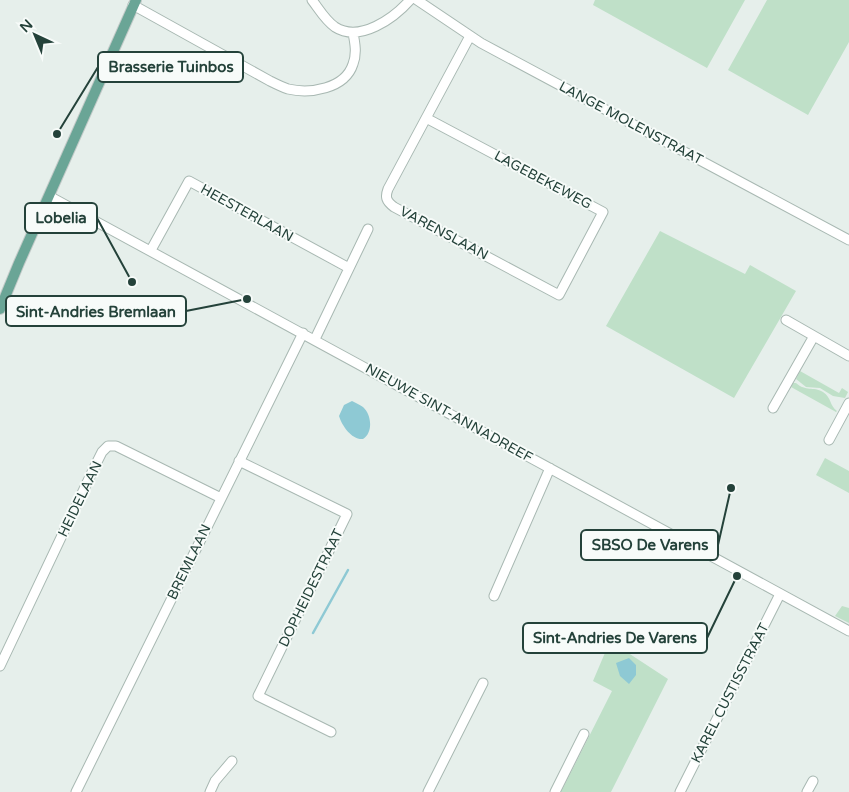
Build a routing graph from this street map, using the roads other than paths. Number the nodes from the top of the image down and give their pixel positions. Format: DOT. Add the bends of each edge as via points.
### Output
graph roads {
  1 [pos="312,0"];
  2 [pos="410,0"];
  3 [pos="417,0"];
  4 [pos="135,2"];
  5 [pos="353,33"];
  6 [pos="470,36"];
  7 [pos="426,118"];
  8 [pos="49,196"];
  9 [pos="368,229"];
  10 [pos="849,240"];
  11 [pos="151,250"];
  12 [pos="349,268"];
  13 [pos="559,295"];
  14 [pos="0,310"];
  15 [pos="786,320"];
  16 [pos="303,333"];
  17 [pos="814,336"];
  18 [pos="315,339"];
  19 [pos="849,356"];
  20 [pos="849,403"];
  21 [pos="773,408"];
  22 [pos="829,440"];
  23 [pos="239,461"];
  24 [pos="550,468"];
  25 [pos="221,498"];
  26 [pos="780,594"];
  27 [pos="494,596"];
  28 [pos="849,632"];
  29 [pos="0,666"];
  30 [pos="483,683"];
  31 [pos="332,732"];
  32 [pos="584,734"];
  33 [pos="232,761"];
  34 [pos="813,780"];
  35 [pos="76,792"];
  36 [pos="210,792"];
  37 [pos="428,792"];
  38 [pos="555,792"];
  39 [pos="680,792"];
  40 [pos="807,792"];
  1 -- 5 [label="street" via="333,26"];
  2 -- 5 [label="street" via="391,18"];
  3 -- 6 [label="street, LANGE MOLENSTRAAT"];
  4 -- 5 [label="street" via="270,81 294,90 325,88 347,76 355,57"];
  4 -- 8 [label="main road"];
  6 -- 7 [label="street, VARENSLAAN"];
  6 -- 10 [label="street, LANGE MOLENSTRAAT"];
  7 -- 13 [label="street, VARENSLAAN" via="388,189 387,201"];
  7 -- 13 [label="street, LAGEBEKEWEG" via="603,212"];
  8 -- 11 [label="street, NIEUWE SINT-ANNADREEF"];
  8 -- 14 [label="main road"];
  9 -- 12 [label="street"];
  11 -- 12 [label="street, HEESTERLAAN" via="189,181"];
  11 -- 16 [label="street, NIEUWE SINT-ANNADREEF"];
  12 -- 18 [label="street"];
  15 -- 17 [label="street"];
  16 -- 18 [label="street, NIEUWE SINT-ANNADREEF"];
  16 -- 23 [label="street, BREMLAAN"];
  17 -- 19 [label="street"];
  17 -- 21 [label="street"];
  18 -- 24 [label="street, NIEUWE SINT-ANNADREEF"];
  20 -- 22 [label="street"];
  23 -- 25 [label="street, BREMLAAN"];
  23 -- 31 [label="street, DOPHEIDESTRAAT" via="347,514 258,696"];
  24 -- 26 [label="street, NIEUWE SINT-ANNADREEF"];
  24 -- 27 [label="street"];
  25 -- 29 [label="street, HEIDELAAN" via="116,446 108,446 94,468"];
  25 -- 35 [label="street, BREMLAAN"];
  26 -- 28 [label="street, NIEUWE SINT-ANNADREEF"];
  26 -- 39 [label="street, KAREL CUSTISSTRAAT"];
  30 -- 37 [label="street"];
  32 -- 38 [label="street"];
  33 -- 36 [label="street" via="215,780"];
  34 -- 40 [label="street"];
}
